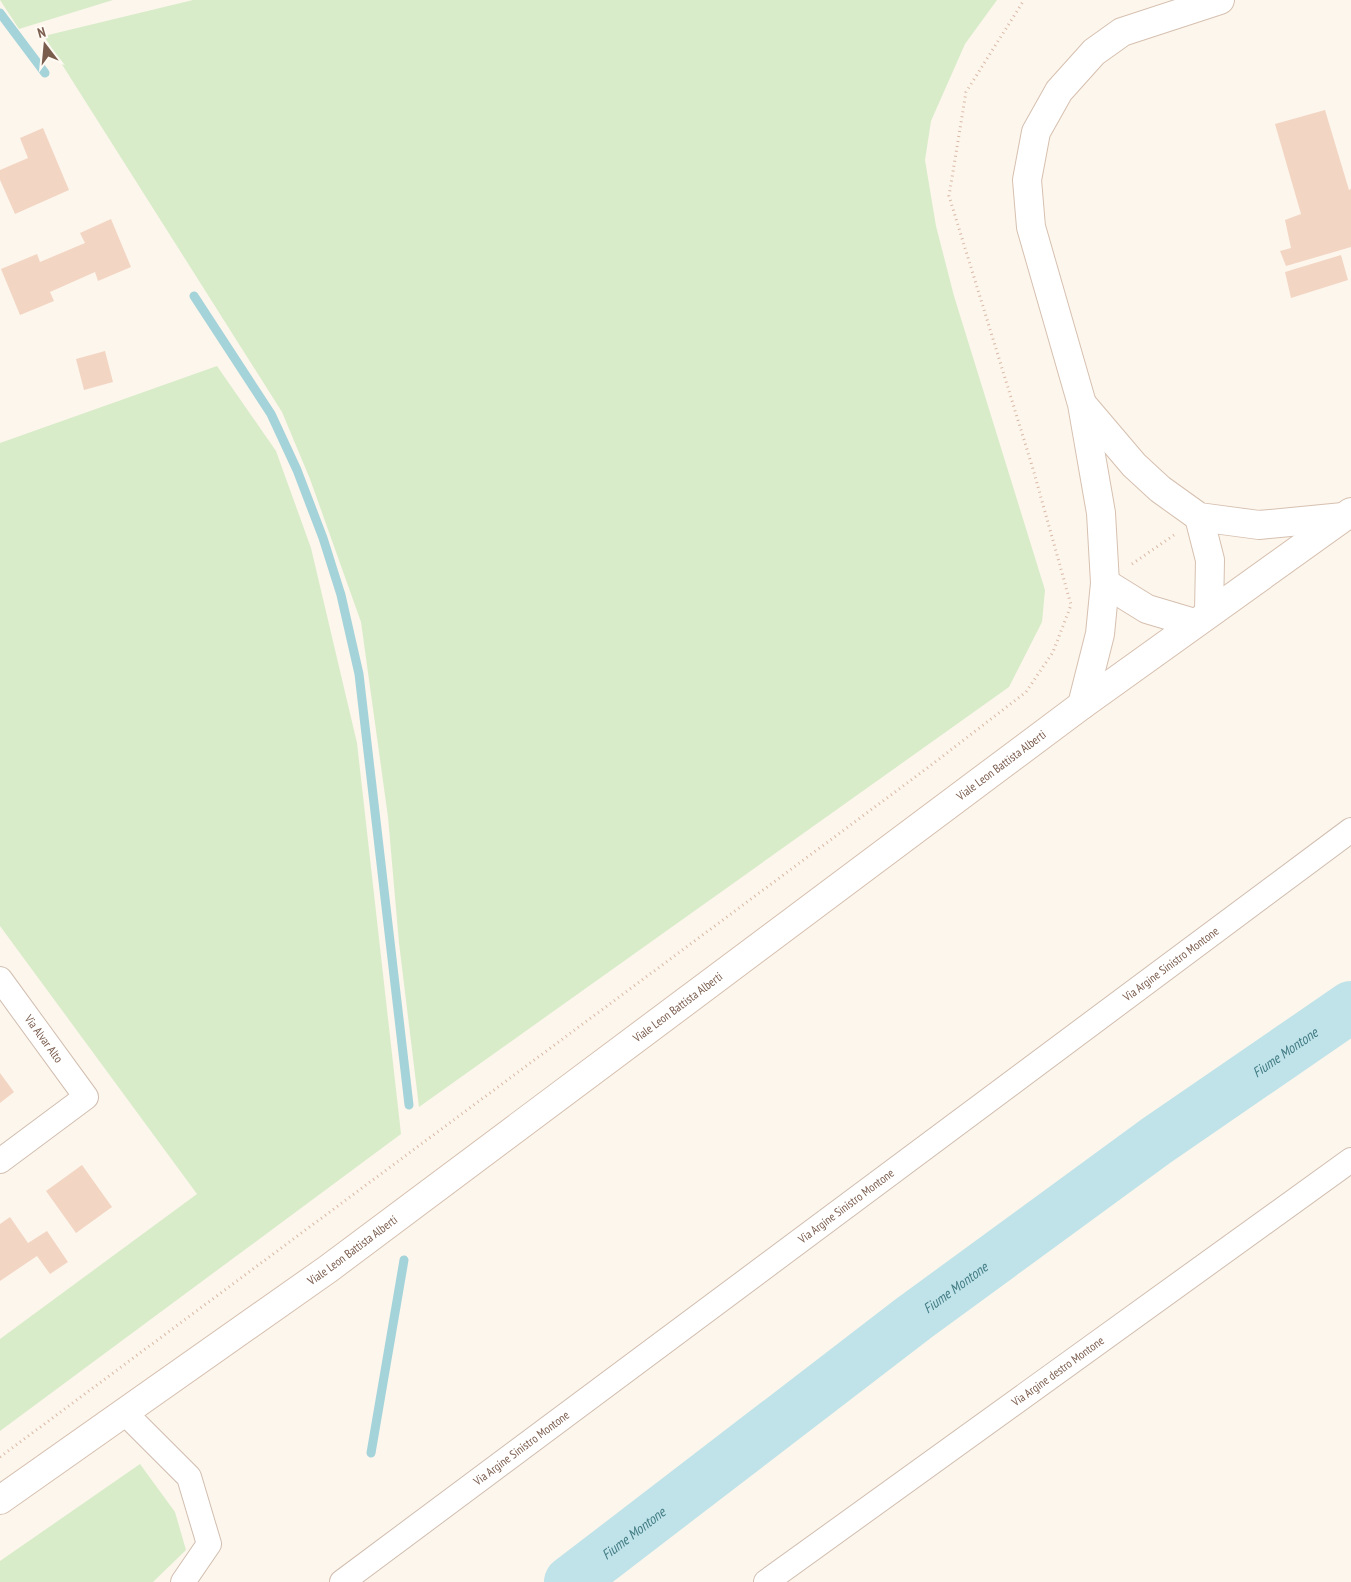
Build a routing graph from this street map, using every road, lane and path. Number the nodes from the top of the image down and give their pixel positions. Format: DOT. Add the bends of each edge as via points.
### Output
graph roads {
  1 [pos="1024,0"];
  2 [pos="1220,0"];
  3 [pos="1082,404"];
  4 [pos="1348,514"];
  5 [pos="1199,517"];
  6 [pos="1176,534"];
  7 [pos="1127,567"];
  8 [pos="1105,582"];
  9 [pos="1201,618"];
  10 [pos="1082,705"];
  11 [pos="1351,830"];
  12 [pos="0,979"];
  13 [pos="1351,1160"];
  14 [pos="0,1161"];
  15 [pos="124,1412"];
  16 [pos="0,1456"];
  17 [pos="0,1500"];
  18 [pos="183,1582"];
  19 [pos="342,1582"];
  20 [pos="766,1582"];
  1 -- 16 [label="path" via="966,92 949,196 1071,605 1052,652 1026,692"];
  2 -- 3 [label="main road" via="1122,32 1094,52 1059,91 1036,132 1027,180 1031,227"];
  3 -- 5 [label="main road" via="1134,464 1160,489"];
  3 -- 8 [label="main road" via="1101,513"];
  4 -- 5 [label="main road" via="1259,525"];
  4 -- 9 [label="main road, Viale Leon Battista Alberti"];
  5 -- 9 [label="main road" via="1210,560"];
  6 -- 7 [label="path"];
  8 -- 9 [label="main road" via="1147,609"];
  8 -- 10 [label="main road" via="1100,634"];
  9 -- 10 [label="main road, Viale Leon Battista Alberti"];
  10 -- 15 [label="main road, Viale Leon Battista Alberti" via="328,1269"];
  11 -- 19 [label="street, Via Argine Sinistro Montone"];
  12 -- 14 [label="street, Via Alvar Alto" via="86,1098"];
  13 -- 20 [label="street, Via Argine destro Montone"];
  15 -- 17 [label="main road, Viale Leon Battista Alberti"];
  15 -- 18 [label="street" via="189,1477 209,1544"];
}
